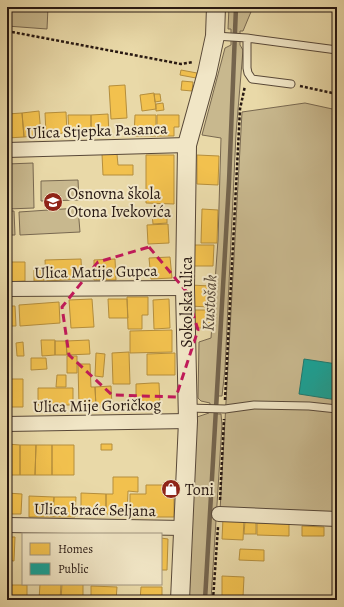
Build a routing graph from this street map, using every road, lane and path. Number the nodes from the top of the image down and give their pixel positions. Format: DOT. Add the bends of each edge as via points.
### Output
graph roads {
  1 [pos="216,7"];
  2 [pos="7,31"];
  3 [pos="220,36"];
  4 [pos="245,38"];
  5 [pos="337,50"];
  6 [pos="181,64"];
  7 [pos="248,73"];
  8 [pos="291,84"];
  9 [pos="337,94"];
  10 [pos="187,145"];
  11 [pos="7,150"];
  12 [pos="185,288"];
  13 [pos="7,289"];
  14 [pos="223,409"];
  15 [pos="337,409"];
  16 [pos="188,414"];
  17 [pos="224,421"];
  18 [pos="7,424"];
  19 [pos="219,514"];
  20 [pos="337,519"];
  21 [pos="7,525"];
  22 [pos="183,528"];
  23 [pos="180,600"];
  24 [pos="213,600"];
  1 -- 3 [label="street, Sokolska ulica"];
  2 -- 6 [label="path"];
  3 -- 4 [label="lane"];
  3 -- 10 [label="street, Sokolska ulica"];
  4 -- 5 [label="lane"];
  4 -- 7 [label="lane"];
  7 -- 8 [label="lane" via="252,79"];
  7 -- 14 [label="path" via="240,109"];
  8 -- 9 [label="path"];
  10 -- 11 [label="street, Ulica Stjepka Pasanca"];
  10 -- 12 [label="street, Sokolska ulica"];
  12 -- 13 [label="street, Ulica Matije Gupca"];
  12 -- 16 [label="street, Sokolska ulica"];
  14 -- 15 [label="lane" via="254,405"];
  14 -- 16 [label="lane" via="206,408"];
  16 -- 18 [label="street, Ulica Mije Goričkog"];
  16 -- 22 [label="street, Sokolska ulica"];
  17 -- 19 [label="path"];
  19 -- 20 [label="street"];
  19 -- 24 [label="path"];
  21 -- 22 [label="street, Ulica braće Seljana"];
  22 -- 23 [label="street, Sokolska ulica"];
}
